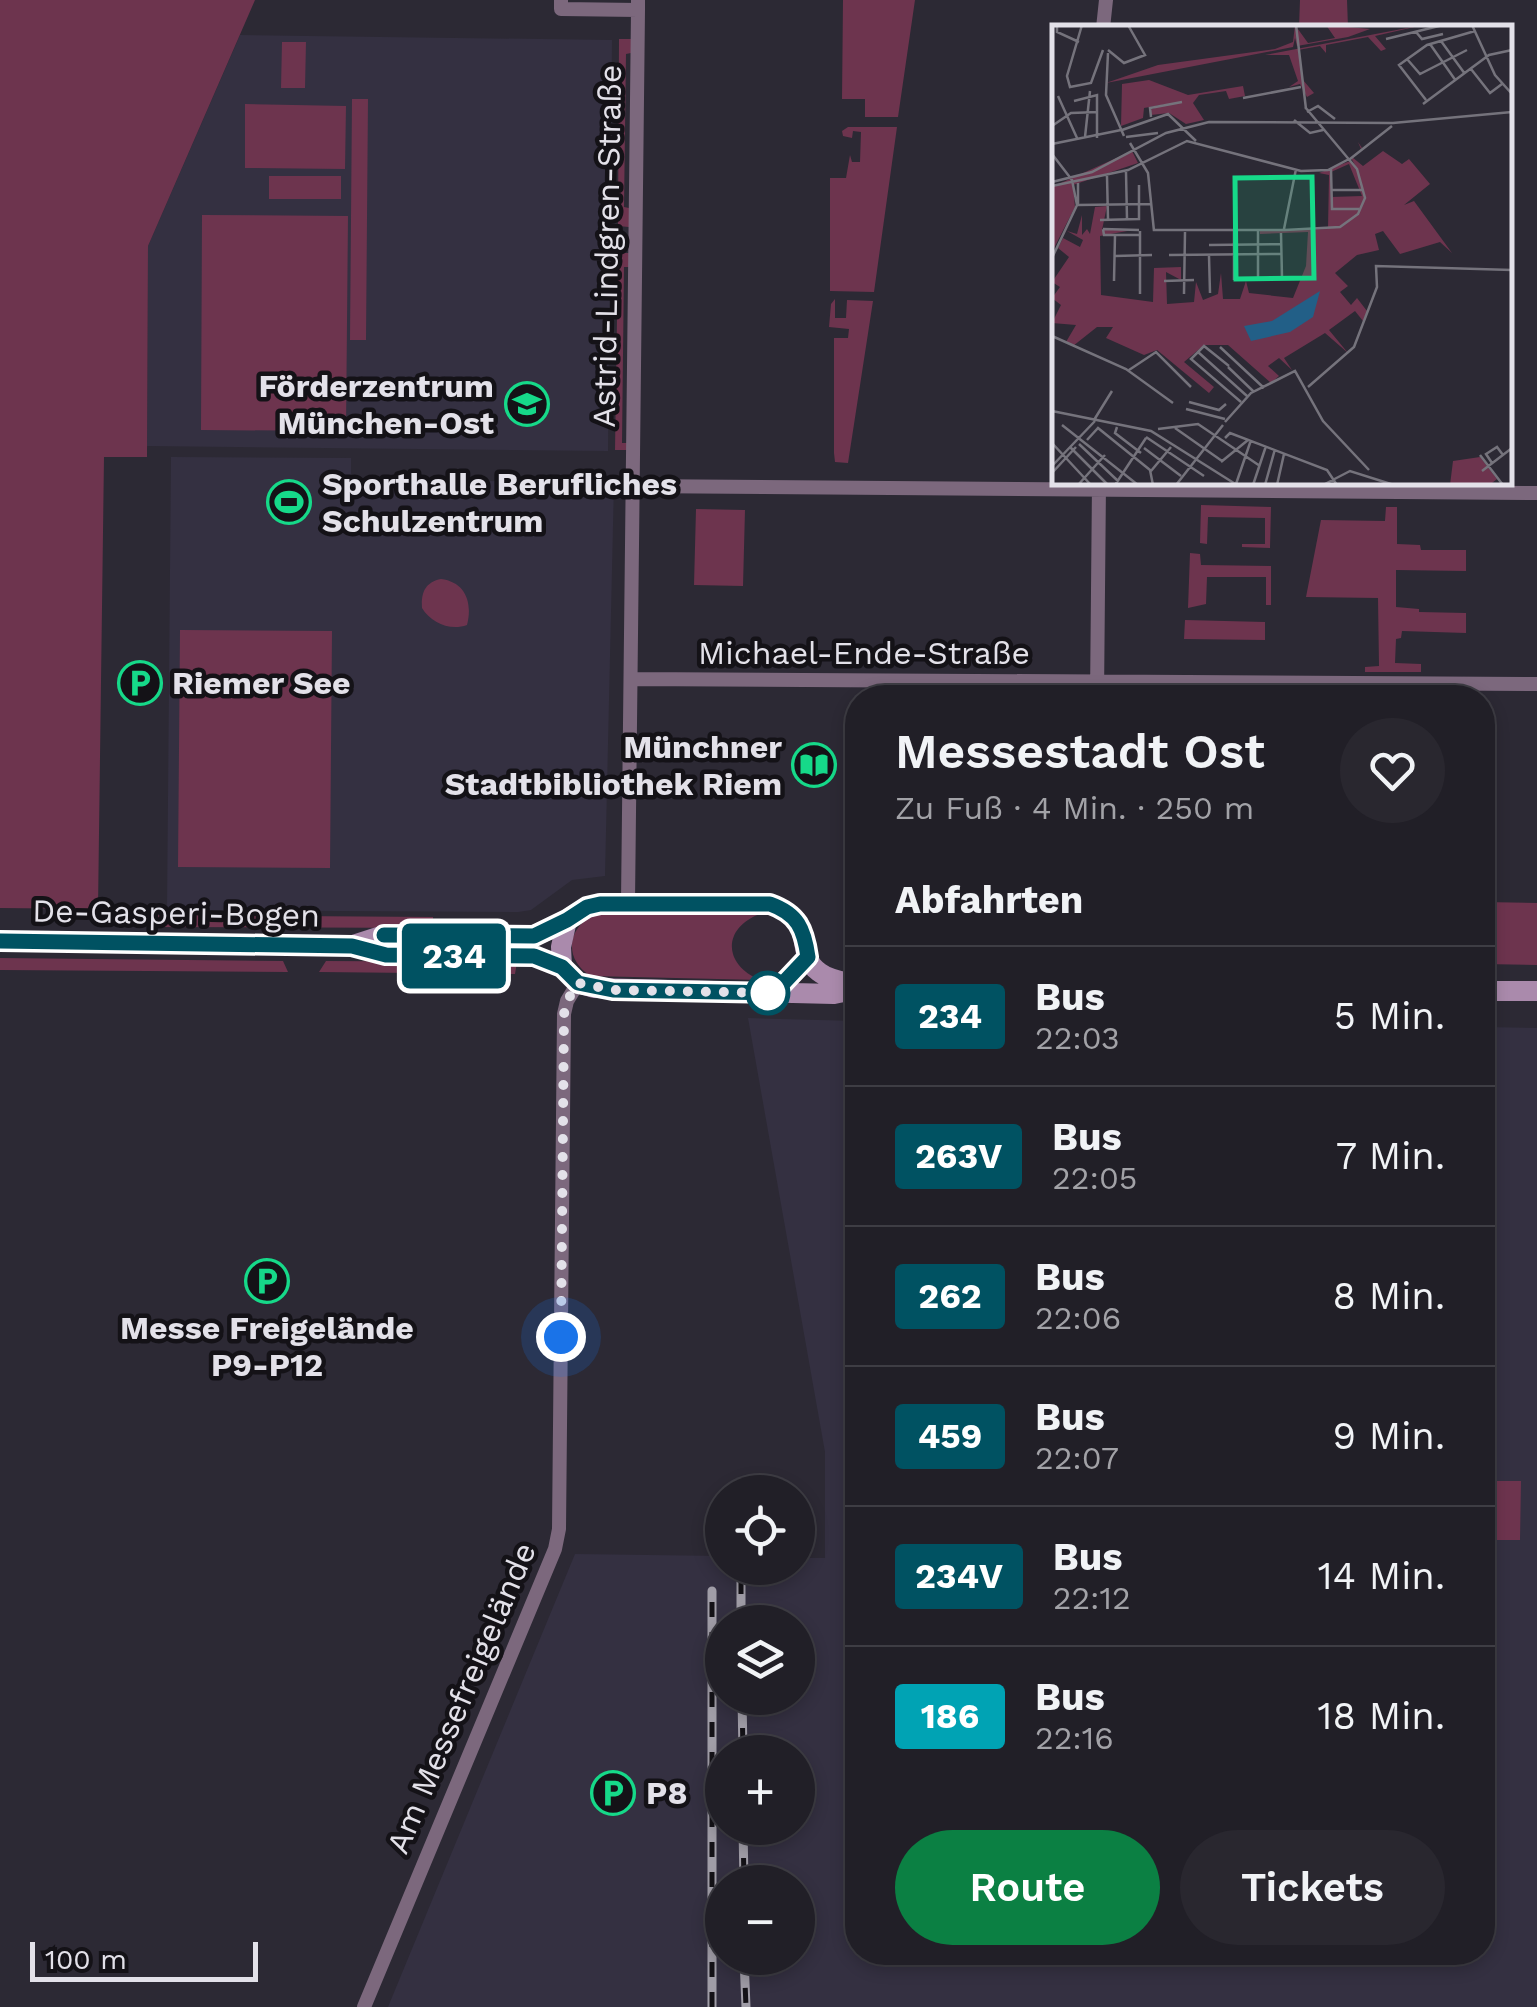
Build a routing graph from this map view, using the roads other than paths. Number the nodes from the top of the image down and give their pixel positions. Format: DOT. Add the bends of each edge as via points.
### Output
graph roads {
  1 [pos="561,0"];
  2 [pos="1106,0"];
  3 [pos="638,5"];
  4 [pos="1103,25"];
  5 [pos="632,486"];
  6 [pos="1099,486"];
  7 [pos="1537,493"];
  8 [pos="631,679"];
  9 [pos="1537,684"];
  10 [pos="885,685"];
  11 [pos="1097,685"];
  12 [pos="1464,685"];
  13 [pos="628,902"];
  14 [pos="567,920"];
  15 [pos="0,941"];
  16 [pos="352,946"];
  17 [pos="808,957"];
  18 [pos="562,967"];
  19 [pos="845,982"];
  20 [pos="578,983"];
  21 [pos="845,991"];
  22 [pos="1495,991"];
  23 [pos="1537,992"];
  24 [pos="774,993"];
  25 [pos="364,2007"];
  1 -- 3 [label="street, Astrid-Lindgren-Straße" via="561,9"];
  2 -- 4 [label="street"];
  3 -- 5 [label="street, Astrid-Lindgren-Straße"];
  5 -- 6 [label="street"];
  5 -- 8 [label="street, Astrid-Lindgren-Straße"];
  6 -- 7 [label="street"];
  6 -- 11 [label="street"];
  8 -- 10 [label="street, Michael-Ende-Straße"];
  8 -- 13 [label="street, Astrid-Lindgren-Straße"];
  9 -- 12 [label="street, Michael-Ende-Straße"];
  13 -- 14 [label="main road, De-Gasperi-Bogen" via="587,907"];
  13 -- 17 [label="main road, De-Gasperi-Bogen" via="770,904 798,920"];
  14 -- 16 [label="main road, De-Gasperi-Bogen" via="530,936 384,935"];
  14 -- 18 [label="main road"];
  15 -- 16 [label="main road, De-Gasperi-Bogen"];
  16 -- 18 [label="main road, De-Gasperi-Bogen" via="386,955 534,956"];
  17 -- 19 [label="main road" via="820,973"];
  17 -- 24 [label="main road"];
  18 -- 20 [label="main road"];
  20 -- 24 [label="main road" via="613,990"];
  20 -- 25 [label="street, Am Messefreigelände" via="564,1014 559,1530"];
  21 -- 24 [label="main road"];
  22 -- 23 [label="main road"];
}
